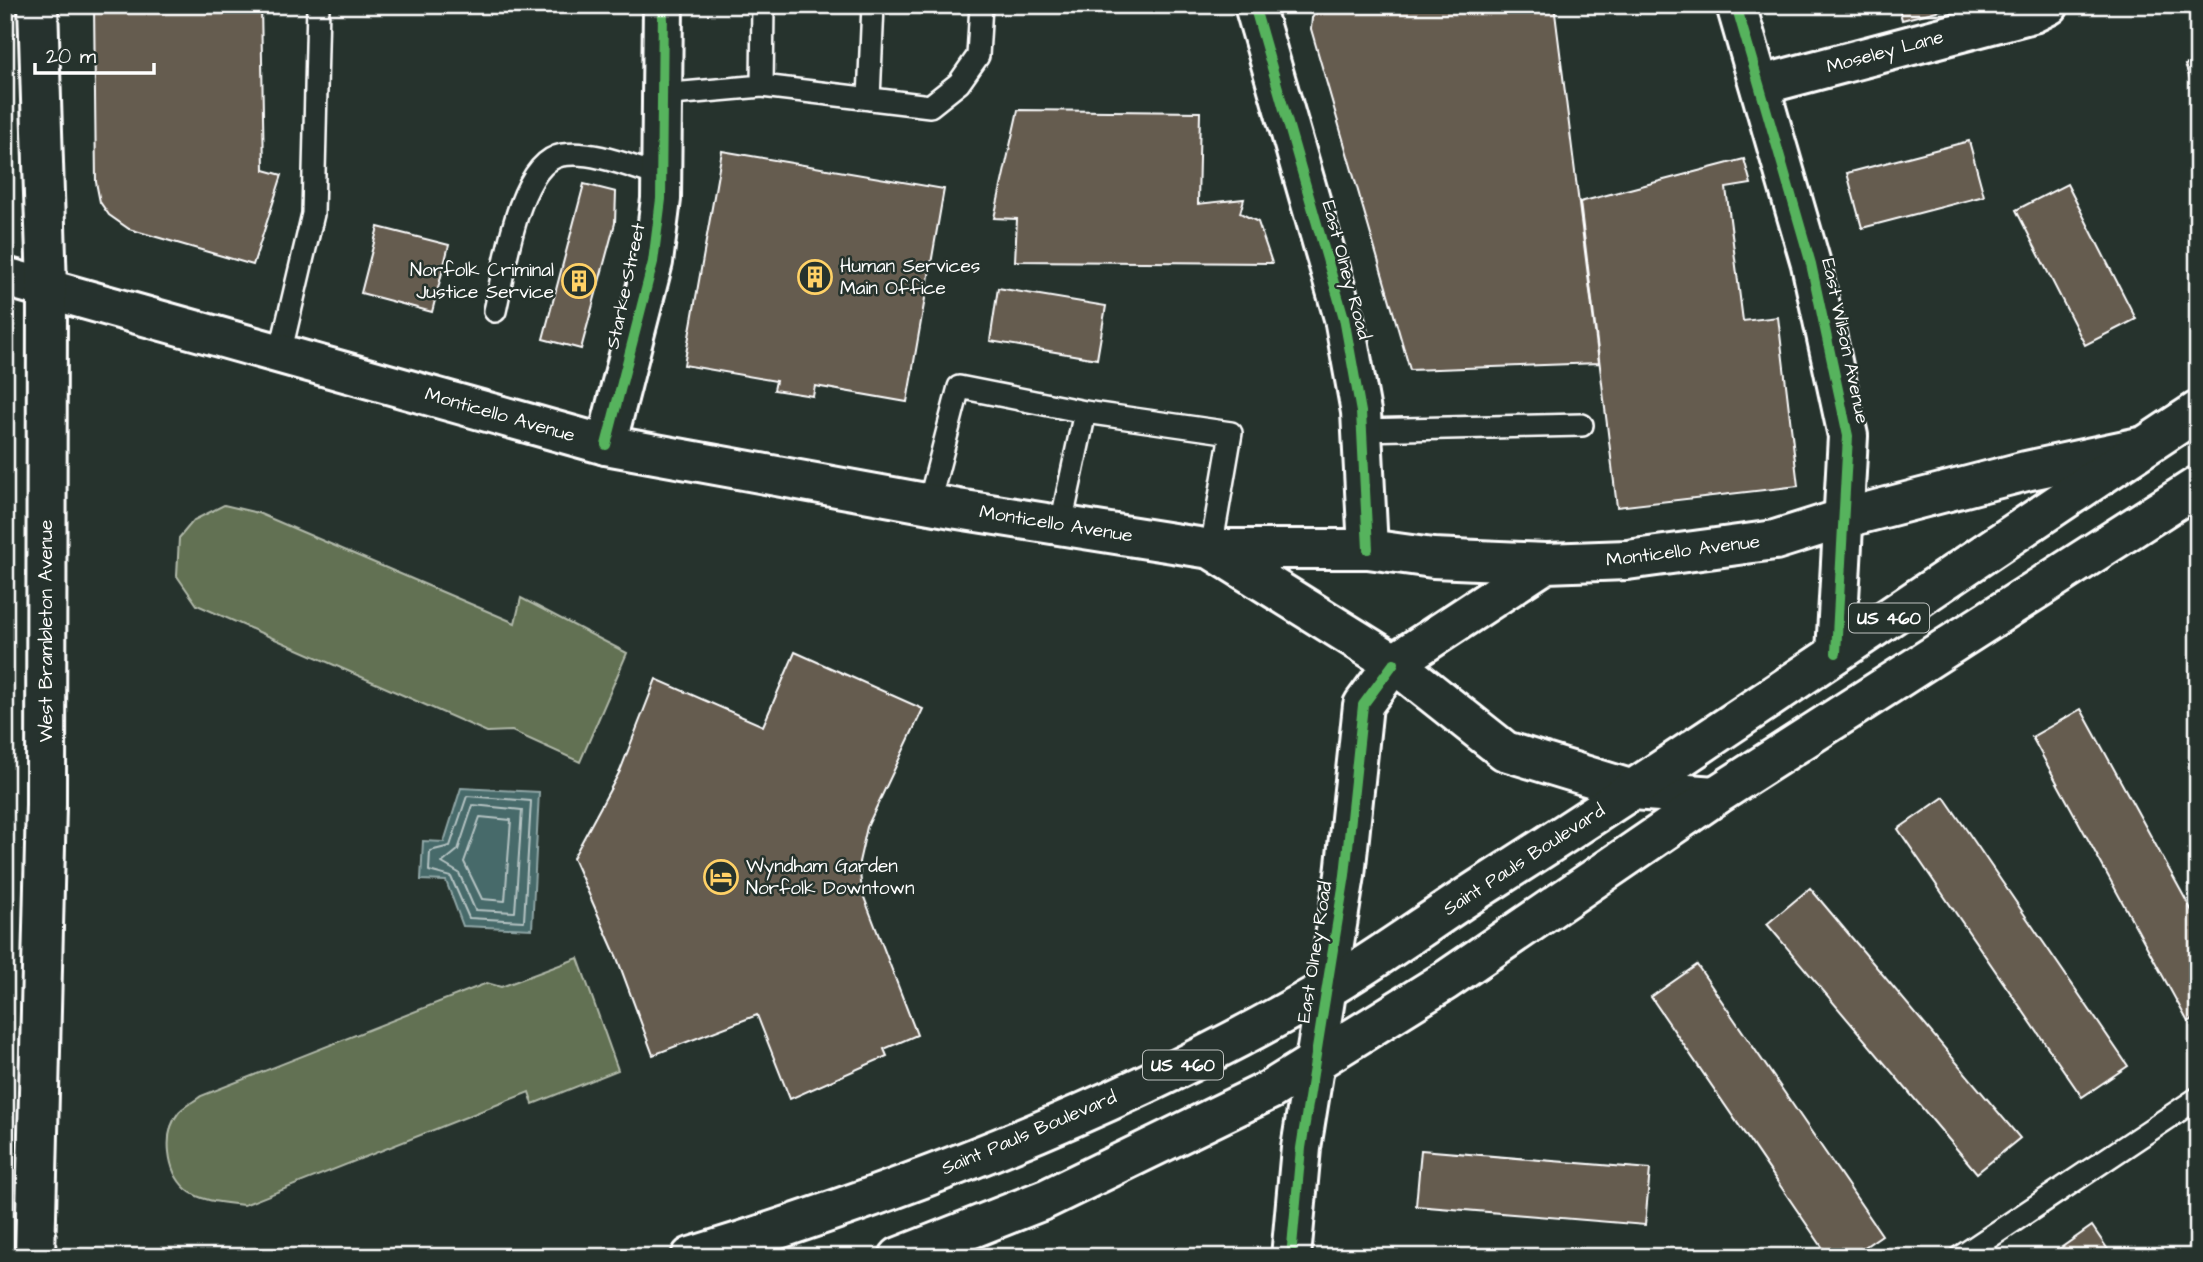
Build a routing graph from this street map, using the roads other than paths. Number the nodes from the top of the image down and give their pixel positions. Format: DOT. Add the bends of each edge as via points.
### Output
graph roads {
  1 [pos="38,5"];
  2 [pos="318,5"];
  3 [pos="663,5"];
  4 [pos="763,5"];
  5 [pos="873,5"];
  6 [pos="981,5"];
  7 [pos="1254,5"];
  8 [pos="1736,5"];
  9 [pos="2049,5"];
  10 [pos="1761,85"];
  11 [pos="762,86"];
  12 [pos="661,95"];
  13 [pos="869,99"];
  14 [pos="661,176"];
  15 [pos="5,277"];
  16 [pos="47,288"];
  17 [pos="495,311"];
  18 [pos="281,354"];
  19 [pos="2198,411"];
  20 [pos="1085,412"];
  21 [pos="1581,425"];
  22 [pos="1362,430"];
  23 [pos="606,445"];
  24 [pos="2144,446"];
  25 [pos="2198,486"];
  26 [pos="929,503"];
  27 [pos="1845,518"];
  28 [pos="1061,524"];
  29 [pos="1211,549"];
  30 [pos="1367,549"];
  31 [pos="1546,563"];
  32 [pos="1836,653"];
  33 [pos="1394,663"];
  34 [pos="1633,790"];
  35 [pos="1715,796"];
  36 [pos="1327,989"];
  37 [pos="1315,1062"];
  38 [pos="2198,1098"];
  39 [pos="35,1257"];
  40 [pos="691,1257"];
  41 [pos="899,1257"];
  42 [pos="1291,1257"];
  43 [pos="1960,1257"];
  1 -- 16 [label="main road, West Brambleton Avenue"];
  2 -- 18 [label="lane" via="313,214"];
  3 -- 12 [label="main road, Starke Street"];
  4 -- 11 [label="lane"];
  5 -- 13 [label="lane"];
  6 -- 13 [label="lane" via="978,56 960,83 942,99 930,106"];
  7 -- 22 [label="main road, East Olney Road" via="1344,317"];
  8 -- 10 [label="main road, East Wilson Avenue"];
  9 -- 10 [label="main road, Moseley Lane"];
  10 -- 27 [label="main road, East Wilson Avenue" via="1811,264 1848,436"];
  11 -- 12 [label="lane"];
  11 -- 13 [label="lane"];
  12 -- 14 [label="main road, Starke Street"];
  14 -- 17 [label="lane" via="587,155 560,155 541,165 523,193"];
  14 -- 23 [label="main road, Starke Street" via="653,262"];
  15 -- 16 [label="main road, Monticello Avenue"];
  16 -- 18 [label="main road, Monticello Avenue"];
  16 -- 39 [label="main road, West Brambleton Avenue" via="45,872"];
  18 -- 23 [label="main road, Monticello Avenue"];
  19 -- 24 [label="main road, Monticello Avenue / US 460"];
  20 -- 26 [label="lane" via="959,387"];
  20 -- 28 [label="lane"];
  20 -- 29 [label="lane" via="1231,433"];
  21 -- 22 [label="lane"];
  22 -- 30 [label="main road, East Olney Road"];
  23 -- 26 [label="main road, Monticello Avenue"];
  24 -- 27 [label="main road, Monticello Avenue"];
  24 -- 32 [label="main road, Monticello Avenue / US 460"];
  25 -- 35 [label="main road, US 460"];
  26 -- 28 [label="main road, Monticello Avenue"];
  27 -- 31 [label="main road, Monticello Avenue" via="1774,540 1627,560"];
  27 -- 32 [label="main road, East Wilson Avenue"];
  28 -- 29 [label="main road, Monticello Avenue"];
  29 -- 30 [label="main road, Monticello Avenue"];
  29 -- 33 [label="main road, Monticello Avenue"];
  30 -- 31 [label="main road, Monticello Avenue" via="1433,558"];
  31 -- 33 [label="main road"];
  32 -- 34 [label="main road, Monticello Avenue / US 460"];
  33 -- 34 [label="main road, Monticello Avenue" via="1505,751"];
  33 -- 36 [label="main road, East Olney Road" via="1363,705 1345,875"];
  34 -- 35 [label="main road, Monticello Avenue"];
  34 -- 36 [label="main road, Saint Pauls Boulevard / US 460"];
  35 -- 37 [label="main road, US 460" via="1445,981"];
  36 -- 37 [label="main road, East Olney Road"];
  36 -- 40 [label="main road, Saint Pauls Boulevard / US 460" via="1172,1071 1004,1145 871,1198"];
  37 -- 41 [label="main road, US 460" via="1270,1090 1055,1195"];
  37 -- 42 [label="main road, East Olney Road"];
  38 -- 43 [label="lane"];
}
